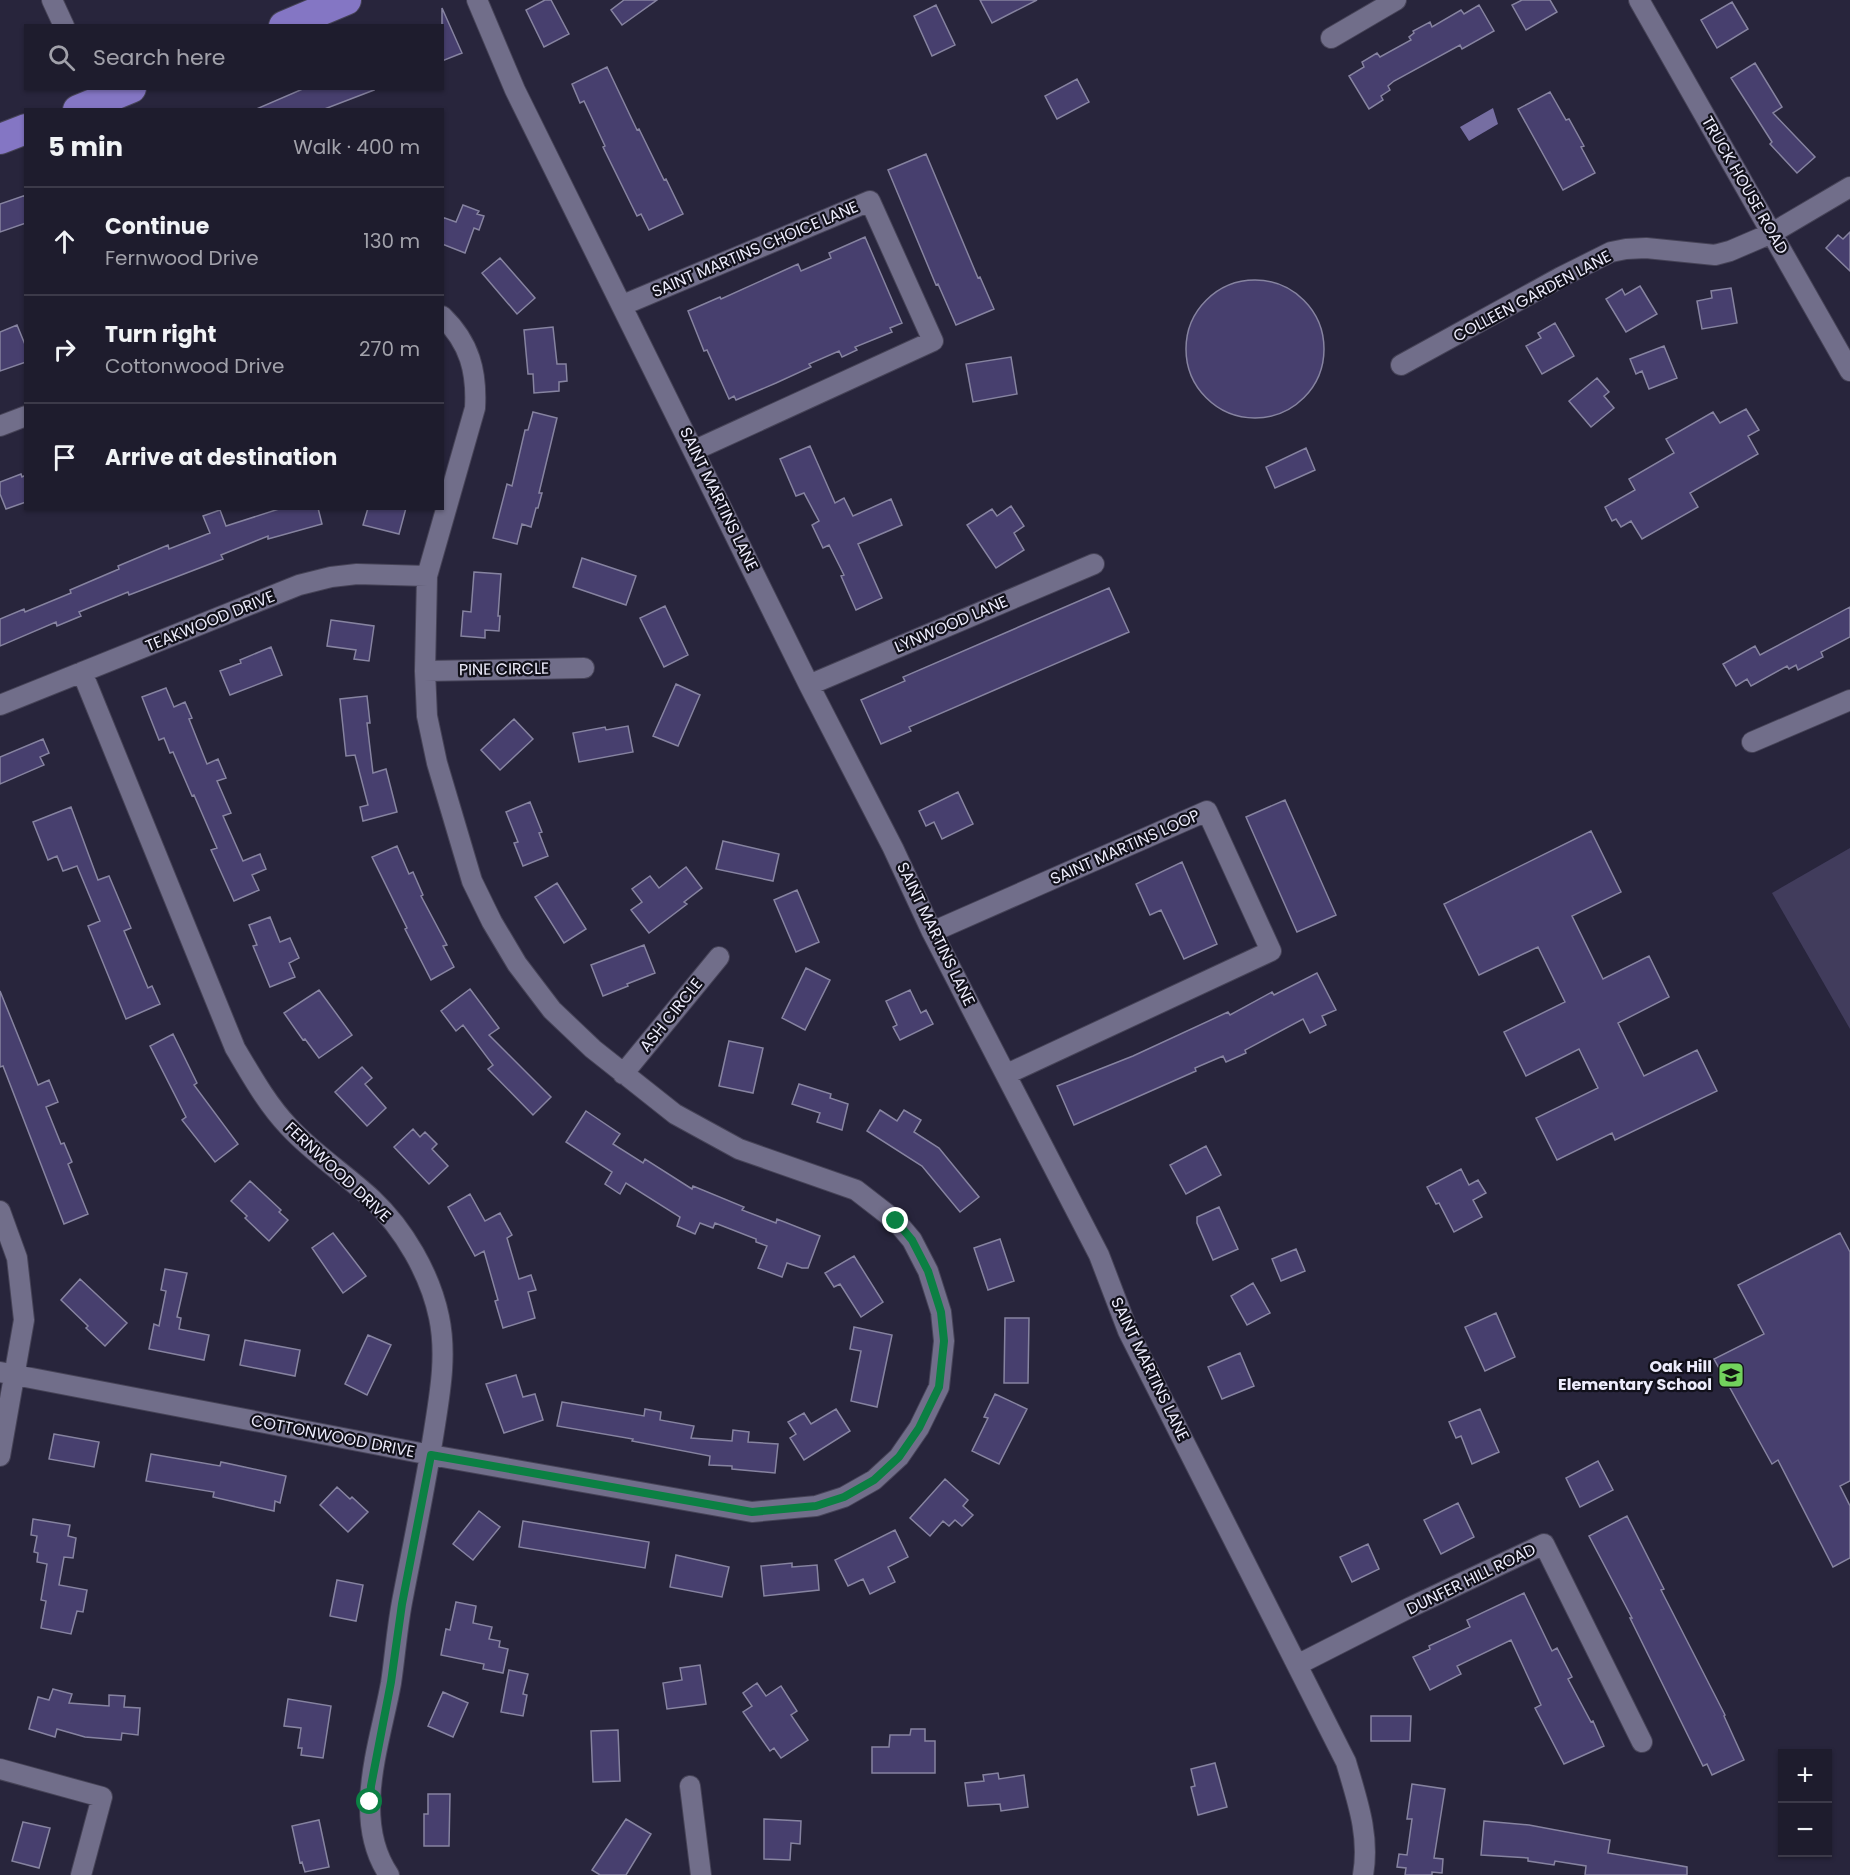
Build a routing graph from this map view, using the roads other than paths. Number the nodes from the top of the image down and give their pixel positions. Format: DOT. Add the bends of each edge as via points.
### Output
graph roads {
  1 [pos="51,0"];
  2 [pos="346,0"];
  3 [pos="477,0"];
  4 [pos="1396,0"];
  5 [pos="1639,0"];
  6 [pos="63,24"];
  7 [pos="289,24"];
  8 [pos="1331,38"];
  9 [pos="124,90"];
  10 [pos="89,100"];
  11 [pos="24,130"];
  12 [pos="0,139"];
  13 [pos="1850,187"];
  14 [pos="1772,233"];
  15 [pos="622,305"];
  16 [pos="444,318"];
  17 [pos="1401,365"];
  18 [pos="1850,370"];
  19 [pos="24,417"];
  20 [pos="0,426"];
  21 [pos="694,450"];
  22 [pos="1094,564"];
  23 [pos="427,576"];
  24 [pos="584,668"];
  25 [pos="425,671"];
  26 [pos="82,672"];
  27 [pos="809,685"];
  28 [pos="1850,700"];
  29 [pos="0,705"];
  30 [pos="1752,742"];
  31 [pos="932,932"];
  32 [pos="719,957"];
  33 [pos="623,1074"];
  34 [pos="1007,1074"];
  35 [pos="0,1211"];
  36 [pos="7,1374"];
  37 [pos="431,1455"];
  38 [pos="0,1456"];
  39 [pos="1297,1665"];
  40 [pos="1642,1742"];
  41 [pos="0,1769"];
  42 [pos="690,1786"];
  43 [pos="81,1875"];
  44 [pos="389,1875"];
  45 [pos="701,1875"];
  46 [pos="1363,1875"];
  1 -- 6 [label="street"];
  2 -- 7 [label="main road"];
  3 -- 15 [label="street, SAINT MARTINS LANE" via="515,90"];
  4 -- 8 [label="street"];
  5 -- 14 [label="street, TRUCK HOUSE ROAD"];
  9 -- 10 [label="main road"];
  11 -- 12 [label="main road"];
  13 -- 14 [label="street, COLLEEN GARDEN LANE"];
  14 -- 17 [label="street, COLLEEN GARDEN LANE" via="1715,255 1646,248 1611,252"];
  14 -- 18 [label="street, TRUCK HOUSE ROAD"];
  15 -- 21 [label="street, SAINT MARTINS LANE"];
  15 -- 21 [label="street, SAINT MARTINS CHOICE LANE" via="870,201 933,341"];
  16 -- 23 [label="street, COTTONWOOD DRIVE" via="470,356 476,383 475,408"];
  19 -- 20 [label="street"];
  21 -- 27 [label="street, SAINT MARTINS LANE"];
  22 -- 27 [label="street, LYNWOOD LANE"];
  23 -- 25 [label="street, COTTONWOOD DRIVE"];
  23 -- 26 [label="street, TEAKWOOD DRIVE" via="357,574 299,585"];
  24 -- 25 [label="street, PINE CIRCLE"];
  25 -- 33 [label="street, COTTONWOOD DRIVE" via="427,716 437,763 472,881 492,922 517,964 552,1010"];
  26 -- 29 [label="street, TEAKWOOD DRIVE"];
  26 -- 37 [label="street, FERNWOOD DRIVE" via="235,1048 254,1082 302,1141 387,1214 433,1293 443,1351"];
  27 -- 31 [label="street, SAINT MARTINS LANE"];
  28 -- 30 [label="street"];
  31 -- 34 [label="street, SAINT MARTINS LANE"];
  31 -- 34 [label="street, SAINT MARTINS LOOP" via="1207,811 1271,951"];
  32 -- 33 [label="street, ASH CIRCLE"];
  33 -- 37 [label="street, COTTONWOOD DRIVE" via="675,1114 739,1149 856,1190 896,1221 912,1240 928,1271 941,1312 944,1341 939,1387 919,1428 899,1457 874,1480 844,1497 816,1506 752,1512"];
  34 -- 39 [label="street, SAINT MARTINS LANE" via="1099,1255 1128,1331"];
  35 -- 36 [label="street" via="17,1258 24,1320"];
  36 -- 37 [label="street, COTTONWOOD DRIVE"];
  36 -- 38 [label="street"];
  37 -- 44 [label="street, FERNWOOD DRIVE" via="371,1786 372,1828 377,1852"];
  39 -- 40 [label="street, DUNFER HILL ROAD" via="1544,1544"];
  39 -- 46 [label="street, SAINT MARTINS LANE" via="1346,1762 1363,1820"];
  41 -- 43 [label="street" via="102,1797"];
  42 -- 45 [label="street"];
}
